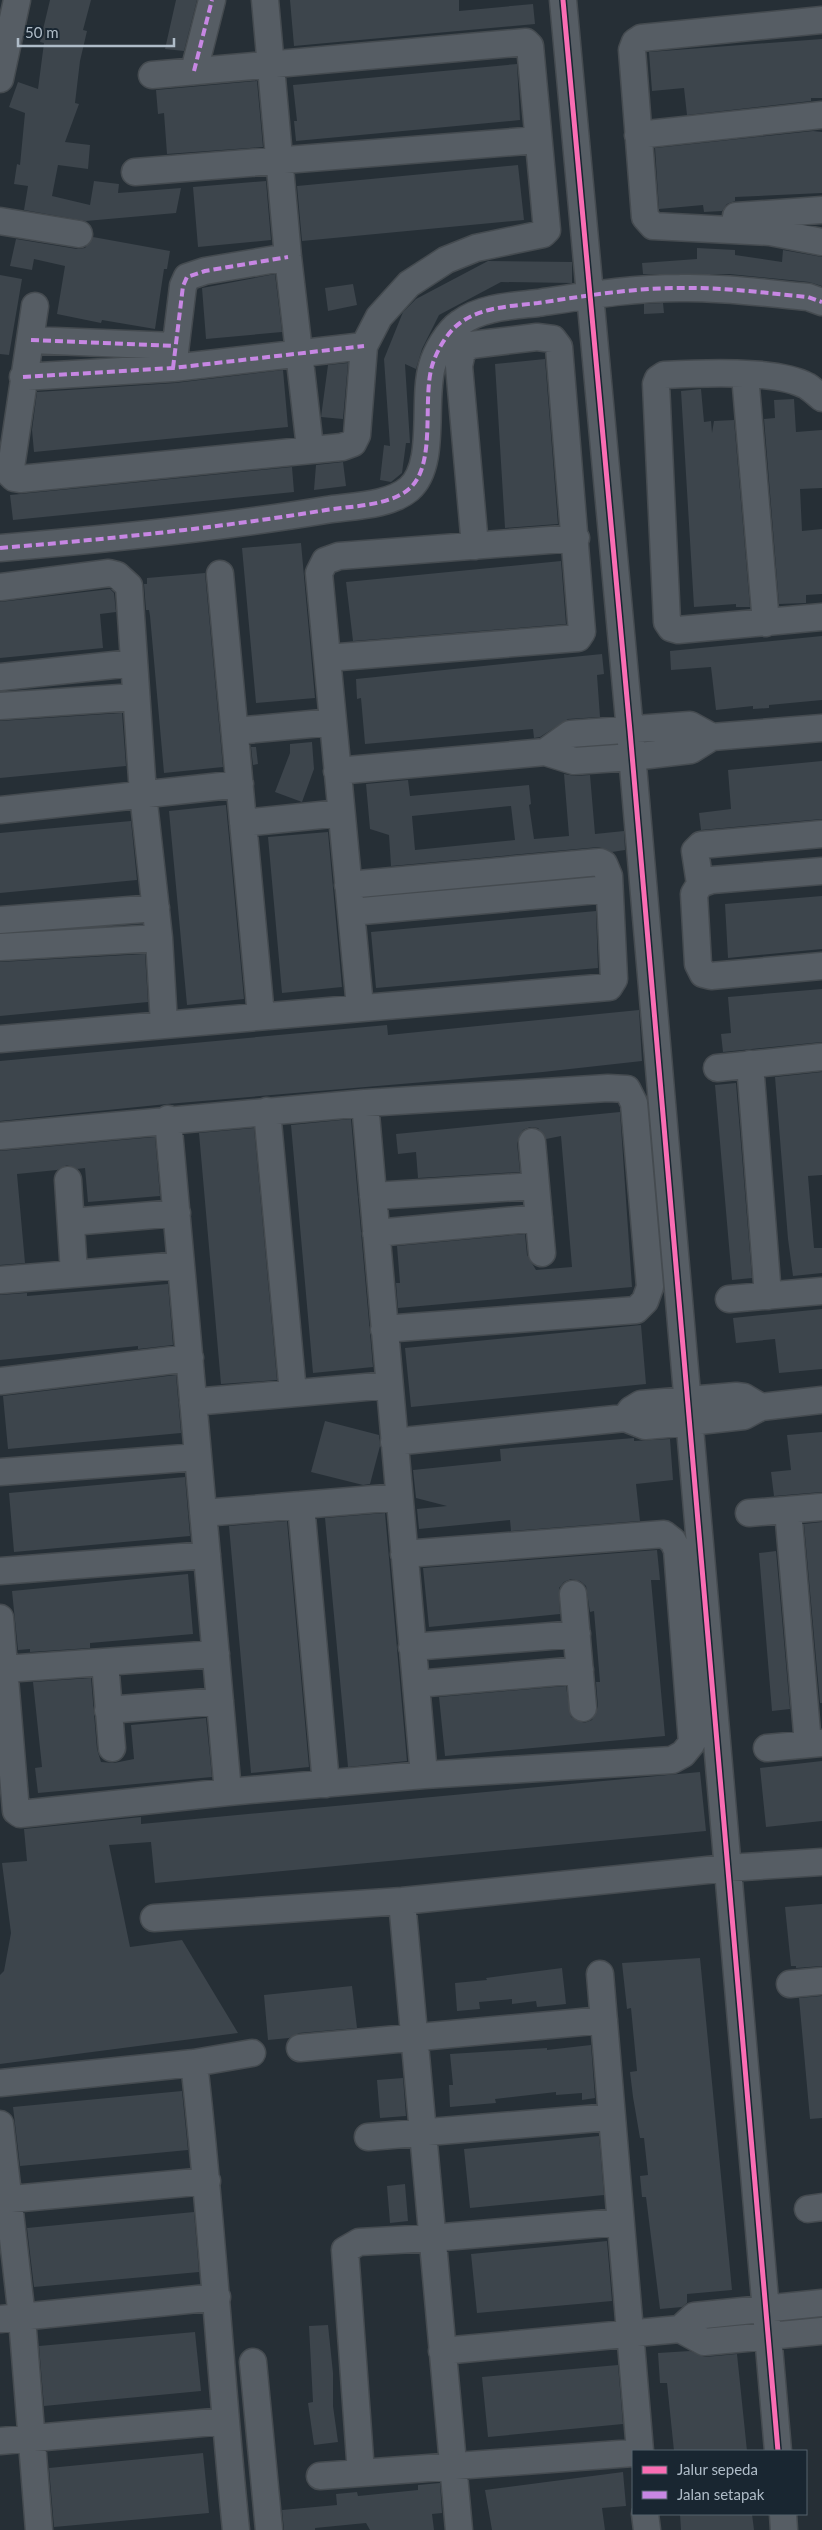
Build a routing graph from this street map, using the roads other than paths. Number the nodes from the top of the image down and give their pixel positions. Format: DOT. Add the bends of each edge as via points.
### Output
graph roads {
  1 [pos="17,0"];
  2 [pos="212,0"];
  3 [pos="265,0"];
  4 [pos="562,0"];
  5 [pos="822,20"];
  6 [pos="271,65"];
  7 [pos="194,71"];
  8 [pos="152,75"];
  9 [pos="0,79"];
  10 [pos="822,115"];
  11 [pos="638,135"];
  12 [pos="538,140"];
  13 [pos="280,160"];
  14 [pos="135,172"];
  15 [pos="822,210"];
  16 [pos="0,221"];
  17 [pos="650,223"];
  18 [pos="79,234"];
  19 [pos="822,242"];
  20 [pos="288,257"];
  21 [pos="601,293"];
  22 [pos="822,302"];
  23 [pos="35,306"];
  24 [pos="32,340"];
  25 [pos="364,346"];
  26 [pos="300,353"];
  27 [pos="173,357"];
  28 [pos="745,375"];
  29 [pos="23,377"];
  30 [pos="822,398"];
  31 [pos="310,448"];
  32 [pos="576,538"];
  33 [pos="475,546"];
  34 [pos="0,548"];
  35 [pos="220,574"];
  36 [pos="0,587"];
  37 [pos="822,618"];
  38 [pos="766,623"];
  39 [pos="327,658"];
  40 [pos="133,663"];
  41 [pos="0,677"];
  42 [pos="136,697"];
  43 [pos="0,706"];
  44 [pos="333,722"];
  45 [pos="822,728"];
  46 [pos="638,730"];
  47 [pos="235,731"];
  48 [pos="712,737"];
  49 [pos="545,752"];
  50 [pos="641,756"];
  51 [pos="337,771"];
  52 [pos="240,784"];
  53 [pos="143,794"];
  54 [pos="0,810"];
  55 [pos="342,813"];
  56 [pos="243,823"];
  57 [pos="822,834"];
  58 [pos="822,871"];
  59 [pos="700,884"];
  60 [pos="348,886"];
  61 [pos="609,889"];
  62 [pos="156,908"];
  63 [pos="351,912"];
  64 [pos="0,920"];
  65 [pos="159,938"];
  66 [pos="0,947"];
  67 [pos="822,966"];
  68 [pos="360,1007"];
  69 [pos="261,1016"];
  70 [pos="164,1024"];
  71 [pos="0,1039"];
  72 [pos="822,1057"];
  73 [pos="750,1064"];
  74 [pos="717,1068"];
  75 [pos="365,1102"];
  76 [pos="267,1111"];
  77 [pos="168,1119"];
  78 [pos="0,1136"];
  79 [pos="532,1142"];
  80 [pos="68,1180"];
  81 [pos="536,1186"];
  82 [pos="373,1196"];
  83 [pos="177,1213"];
  84 [pos="539,1218"];
  85 [pos="71,1222"];
  86 [pos="376,1233"];
  87 [pos="542,1253"];
  88 [pos="181,1265"];
  89 [pos="74,1273"];
  90 [pos="0,1280"];
  91 [pos="822,1290"];
  92 [pos="768,1296"];
  93 [pos="729,1299"];
  94 [pos="384,1329"];
  95 [pos="190,1358"];
  96 [pos="0,1381"];
  97 [pos="389,1385"];
  98 [pos="293,1394"];
  99 [pos="822,1400"];
  100 [pos="193,1402"];
  101 [pos="712,1409"];
  102 [pos="394,1442"];
  103 [pos="198,1457"];
  104 [pos="0,1472"];
  105 [pos="399,1497"];
  106 [pos="301,1505"];
  107 [pos="822,1507"];
  108 [pos="788,1510"];
  109 [pos="203,1513"];
  110 [pos="749,1513"];
  111 [pos="404,1554"];
  112 [pos="207,1555"];
  113 [pos="0,1571"];
  114 [pos="573,1594"];
  115 [pos="0,1618"];
  116 [pos="577,1634"];
  117 [pos="412,1647"];
  118 [pos="216,1654"];
  119 [pos="104,1662"];
  120 [pos="5,1669"];
  121 [pos="580,1670"];
  122 [pos="416,1684"];
  123 [pos="220,1701"];
  124 [pos="583,1708"];
  125 [pos="108,1710"];
  126 [pos="815,1744"];
  127 [pos="112,1748"];
  128 [pos="767,1748"];
  129 [pos="424,1775"];
  130 [pos="326,1784"];
  131 [pos="228,1792"];
  132 [pos="813,1863"];
  133 [pos="738,1868"];
  134 [pos="402,1901"];
  135 [pos="154,1918"];
  136 [pos="600,1974"];
  137 [pos="822,1981"];
  138 [pos="790,1984"];
  139 [pos="604,2020"];
  140 [pos="416,2036"];
  141 [pos="300,2048"];
  142 [pos="252,2053"];
  143 [pos="194,2063"];
  144 [pos="0,2083"];
  145 [pos="612,2117"];
  146 [pos="0,2124"];
  147 [pos="423,2132"];
  148 [pos="368,2137"];
  149 [pos="208,2182"];
  150 [pos="4,2200"];
  151 [pos="620,2222"];
  152 [pos="432,2238"];
  153 [pos="216,2297"];
  154 [pos="820,2303"];
  155 [pos="776,2306"];
  156 [pos="11,2318"];
  157 [pos="680,2329"];
  158 [pos="821,2331"];
  159 [pos="629,2334"];
  160 [pos="780,2336"];
  161 [pos="442,2351"];
  162 [pos="254,2362"];
  163 [pos="225,2421"];
  164 [pos="31,2438"];
  165 [pos="0,2441"];
  166 [pos="640,2450"];
  167 [pos="778,2450"];
  168 [pos="632,2453"];
  169 [pos="453,2466"];
  170 [pos="361,2473"];
  171 [pos="320,2476"];
  172 [pos="645,2515"];
  173 [pos="783,2515"];
  174 [pos="39,2530"];
  175 [pos="236,2530"];
  176 [pos="269,2530"];
  177 [pos="459,2530"];
  178 [pos="647,2530"];
  179 [pos="784,2530"];
  1 -- 9 [label="street"];
  2 -- 7 [label="street"];
  3 -- 6 [label="street"];
  4 -- 21 [label="street"];
  5 -- 11 [label="street" via="641,38 632,50"];
  6 -- 7 [label="street"];
  6 -- 12 [label="street" via="526,42 530,46"];
  6 -- 13 [label="street"];
  7 -- 8 [label="street"];
  10 -- 11 [label="street"];
  11 -- 17 [label="street" via="646,217"];
  12 -- 13 [label="street"];
  12 -- 25 [label="street" via="547,230 543,234 476,248 446,260 416,279 379,317"];
  13 -- 14 [label="street"];
  13 -- 20 [label="street"];
  15 -- 17 [label="street"];
  16 -- 18 [label="street"];
  17 -- 19 [label="street" via="652,226 770,232"];
  20 -- 26 [label="street"];
  20 -- 27 [label="street" via="187,277"];
  21 -- 22 [label="street" via="711,288 808,297"];
  21 -- 34 [label="street" via="489,310 460,323 446,338 433,362 427,383 426,451 420,476 408,490 391,498 266,520"];
  21 -- 46 [label="street"];
  23 -- 24 [label="street"];
  24 -- 27 [label="street"];
  24 -- 29 [label="street"];
  25 -- 26 [label="street"];
  25 -- 31 [label="street" via="357,434 353,443 342,447"];
  26 -- 27 [label="street"];
  26 -- 31 [label="street"];
  27 -- 29 [label="street"];
  28 -- 30 [label="street" via="787,379 807,386"];
  28 -- 38 [label="street"];
  28 -- 38 [label="street" via="714,372 664,376 656,384 667,622 678,630"];
  29 -- 31 [label="street" via="10,474 20,479"];
  32 -- 33 [label="street"];
  32 -- 33 [label="street" via="559,347 553,340 537,337 471,344 462,352 458,366"];
  32 -- 39 [label="street" via="582,632 578,638"];
  33 -- 39 [label="street" via="339,556 325,561 319,573"];
  35 -- 47 [label="street"];
  36 -- 40 [label="street" via="109,573 118,575 129,586"];
  37 -- 38 [label="street"];
  39 -- 44 [label="street"];
  40 -- 41 [label="street"];
  40 -- 42 [label="street"];
  42 -- 43 [label="street"];
  42 -- 53 [label="street"];
  44 -- 47 [label="street"];
  44 -- 51 [label="street"];
  45 -- 48 [label="street"];
  46 -- 48 [label="street" via="690,725"];
  46 -- 49 [label="street" via="570,734"];
  46 -- 50 [label="street"];
  47 -- 52 [label="street"];
  48 -- 50 [label="street" via="691,750"];
  49 -- 50 [label="street" via="574,762"];
  49 -- 51 [label="street"];
  50 -- 101 [label="street"];
  51 -- 55 [label="street"];
  52 -- 53 [label="street"];
  52 -- 56 [label="street"];
  53 -- 54 [label="street"];
  53 -- 62 [label="street"];
  55 -- 56 [label="street"];
  55 -- 60 [label="street"];
  56 -- 69 [label="street"];
  57 -- 59 [label="street" via="701,844 695,851"];
  58 -- 59 [label="street" via="712,880"];
  59 -- 67 [label="street" via="694,894 698,964 703,974 711,976"];
  60 -- 61 [label="street" via="594,860 604,864 609,876"];
  60 -- 63 [label="street"];
  61 -- 63 [label="street"];
  61 -- 68 [label="street" via="614,978 609,987"];
  62 -- 64 [label="street"];
  62 -- 65 [label="street"];
  63 -- 68 [label="street"];
  65 -- 66 [label="street"];
  65 -- 70 [label="street"];
  68 -- 69 [label="street"];
  69 -- 70 [label="street"];
  70 -- 71 [label="street"];
  72 -- 73 [label="street"];
  73 -- 74 [label="street"];
  73 -- 92 [label="street"];
  75 -- 76 [label="street"];
  75 -- 82 [label="street"];
  75 -- 94 [label="street" via="627,1089 634,1103 650,1287 645,1301 636,1310"];
  76 -- 77 [label="street"];
  76 -- 98 [label="street"];
  77 -- 78 [label="street"];
  77 -- 83 [label="street"];
  79 -- 81 [label="street"];
  80 -- 85 [label="street"];
  81 -- 82 [label="street"];
  81 -- 84 [label="street"];
  82 -- 86 [label="street"];
  83 -- 85 [label="street"];
  83 -- 88 [label="street"];
  84 -- 86 [label="street"];
  84 -- 87 [label="street"];
  85 -- 89 [label="street"];
  86 -- 94 [label="street"];
  88 -- 89 [label="street"];
  88 -- 95 [label="street"];
  89 -- 90 [label="street"];
  91 -- 92 [label="street"];
  92 -- 93 [label="street"];
  94 -- 97 [label="street"];
  95 -- 96 [label="street"];
  95 -- 100 [label="street"];
  97 -- 98 [label="street"];
  97 -- 102 [label="street"];
  98 -- 100 [label="street"];
  99 -- 101 [label="street" via="761,1407 744,1416"];
  100 -- 103 [label="street"];
  101 -- 102 [label="street" via="640,1404 625,1418"];
  101 -- 133 [label="street"];
  102 -- 105 [label="street"];
  103 -- 104 [label="street"];
  103 -- 109 [label="street"];
  105 -- 106 [label="street"];
  105 -- 111 [label="street"];
  106 -- 109 [label="street"];
  106 -- 130 [label="street"];
  107 -- 108 [label="street"];
  108 -- 110 [label="street"];
  108 -- 126 [label="street"];
  109 -- 112 [label="street"];
  111 -- 117 [label="street"];
  111 -- 129 [label="street" via="664,1534 673,1541 677,1560 692,1743 683,1754 672,1760"];
  112 -- 113 [label="street"];
  112 -- 118 [label="street"];
  114 -- 116 [label="street"];
  115 -- 120 [label="street"];
  116 -- 117 [label="street"];
  116 -- 121 [label="street"];
  117 -- 122 [label="street"];
  118 -- 119 [label="street"];
  118 -- 123 [label="street"];
  119 -- 120 [label="street"];
  119 -- 125 [label="street"];
  120 -- 131 [label="street" via="18,1814"];
  121 -- 122 [label="street"];
  121 -- 124 [label="street"];
  122 -- 129 [label="street"];
  123 -- 125 [label="street"];
  123 -- 131 [label="street"];
  125 -- 127 [label="street"];
  126 -- 128 [label="street"];
  129 -- 130 [label="street"];
  130 -- 131 [label="street"];
  132 -- 133 [label="street"];
  133 -- 134 [label="street"];
  133 -- 155 [label="street"];
  134 -- 135 [label="street"];
  134 -- 140 [label="street"];
  136 -- 139 [label="street"];
  137 -- 138 [label="street"];
  139 -- 140 [label="street"];
  139 -- 145 [label="street"];
  140 -- 141 [label="street"];
  140 -- 147 [label="street"];
  142 -- 143 [label="street"];
  143 -- 144 [label="street"];
  143 -- 149 [label="street"];
  145 -- 147 [label="street"];
  145 -- 151 [label="street"];
  146 -- 150 [label="street"];
  147 -- 148 [label="street"];
  147 -- 152 [label="street"];
  149 -- 150 [label="street"];
  149 -- 153 [label="street"];
  150 -- 156 [label="street"];
  151 -- 152 [label="street"];
  151 -- 159 [label="street"];
  152 -- 161 [label="street"];
  152 -- 170 [label="street" via="359,2242 345,2250"];
  153 -- 156 [label="street"];
  153 -- 163 [label="street"];
  154 -- 155 [label="street"];
  155 -- 157 [label="street" via="694,2316"];
  155 -- 160 [label="street"];
  156 -- 164 [label="street"];
  157 -- 159 [label="street"];
  157 -- 160 [label="street" via="704,2342"];
  158 -- 160 [label="street"];
  159 -- 161 [label="street"];
  159 -- 166 [label="street"];
  160 -- 167 [label="street"];
  161 -- 169 [label="street"];
  162 -- 176 [label="street"];
  163 -- 164 [label="street"];
  163 -- 175 [label="street"];
  164 -- 165 [label="street"];
  164 -- 174 [label="street"];
  168 -- 169 [label="street"];
  169 -- 170 [label="street"];
  169 -- 177 [label="street"];
  170 -- 171 [label="street"];
  172 -- 178 [label="street"];
  173 -- 179 [label="street"];
}
